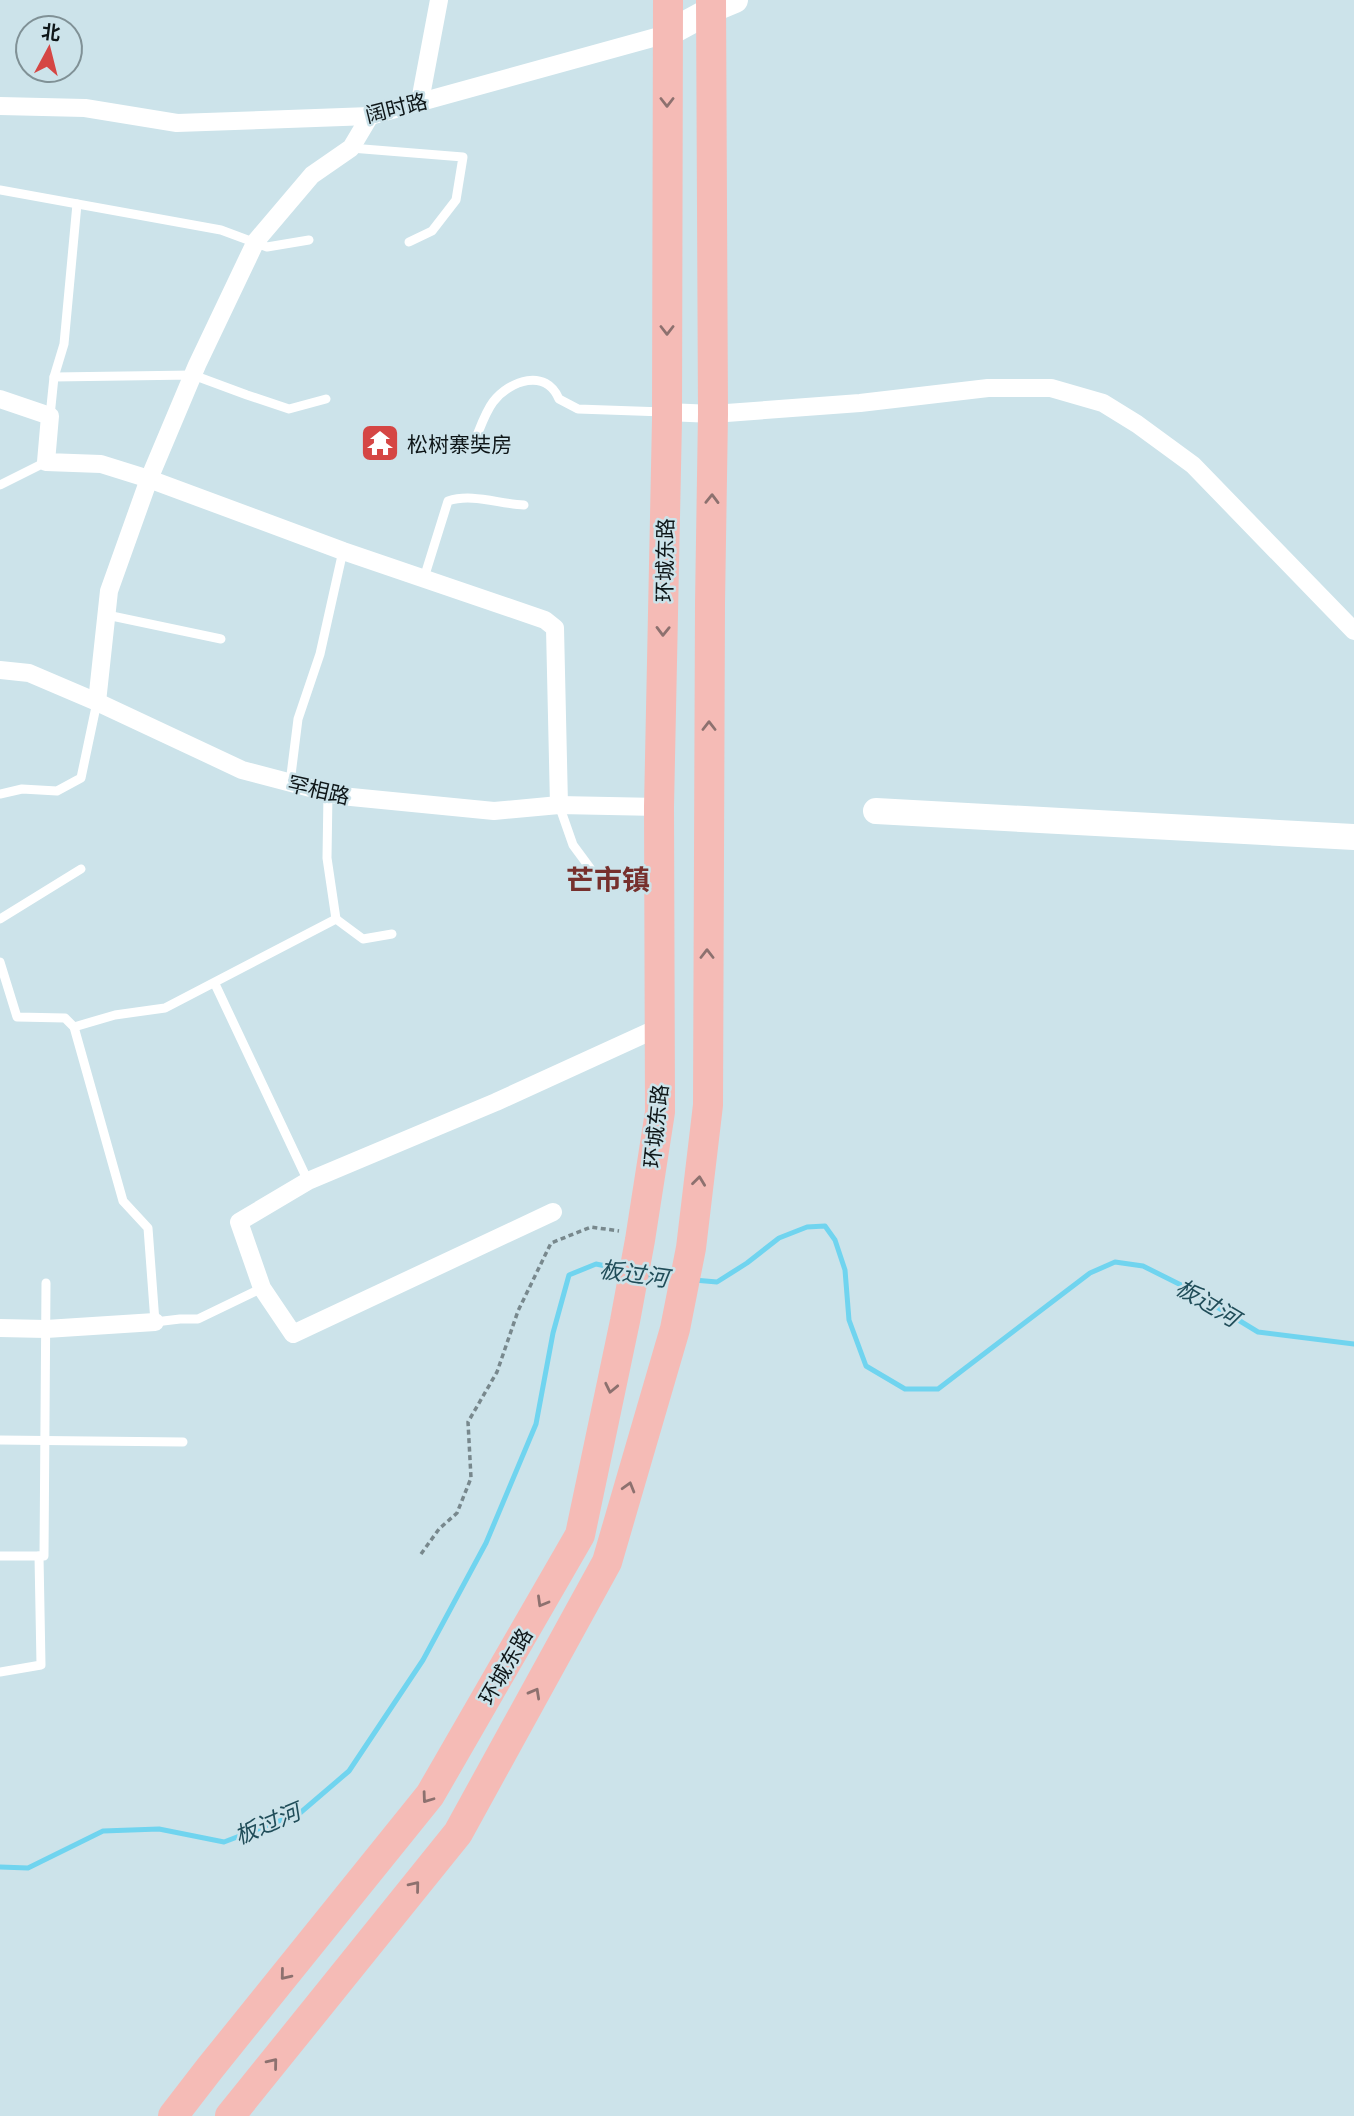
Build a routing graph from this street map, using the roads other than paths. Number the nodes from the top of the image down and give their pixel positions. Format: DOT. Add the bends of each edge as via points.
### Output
graph roads {
  1 [pos="439,0"];
  2 [pos="668,0"];
  3 [pos="719,3"];
  4 [pos="667,34"];
  5 [pos="420,102"];
  6 [pos="0,106"];
  7 [pos="370,116"];
  8 [pos="351,148"];
  9 [pos="0,190"];
  10 [pos="77,204"];
  11 [pos="309,240"];
  12 [pos="256,242"];
  13 [pos="409,242"];
  14 [pos="193,375"];
  15 [pos="54,377"];
  16 [pos="0,399"];
  17 [pos="326,399"];
  18 [pos="667,412"];
  19 [pos="713,414"];
  20 [pos="50,416"];
  21 [pos="472,447"];
  22 [pos="46,462"];
  23 [pos="149,479"];
  24 [pos="0,485"];
  25 [pos="524,505"];
  26 [pos="343,551"];
  27 [pos="424,578"];
  28 [pos="107,615"];
  29 [pos="1354,631"];
  30 [pos="221,639"];
  31 [pos="0,670"];
  32 [pos="97,702"];
  33 [pos="290,783"];
  34 [pos="328,793"];
  35 [pos="0,794"];
  36 [pos="559,805"];
  37 [pos="659,807"];
  38 [pos="876,811"];
  39 [pos="1354,836"];
  40 [pos="590,868"];
  41 [pos="80,869"];
  42 [pos="0,919"];
  43 [pos="336,919"];
  44 [pos="392,934"];
  45 [pos="0,962"];
  46 [pos="215,984"];
  47 [pos="74,1027"];
  48 [pos="660,1027"];
  49 [pos="308,1181"];
  50 [pos="553,1212"];
  51 [pos="46,1283"];
  52 [pos="262,1288"];
  53 [pos="155,1322"];
  54 [pos="0,1328"];
  55 [pos="46,1329"];
  56 [pos="0,1440"];
  57 [pos="46,1441"];
  58 [pos="183,1442"];
  59 [pos="0,1556"];
  60 [pos="39,1556"];
  61 [pos="0,1672"];
  62 [pos="173,2116"];
  63 [pos="230,2116"];
  1 -- 5 [label="street"];
  2 -- 4 [label="main road, 环城东路"];
  3 -- 4 [label="street, 阔时路"];
  3 -- 19 [label="main road, 环城东路"];
  4 -- 5 [label="street, 阔时路"];
  4 -- 18 [label="main road, 环城东路, one-way"];
  5 -- 7 [label="street, 阔时路"];
  6 -- 7 [label="street, 阔时路" via="85,108 177,122"];
  7 -- 8 [label="street"];
  8 -- 12 [label="street" via="312,175"];
  8 -- 13 [label="lane" via="463,157 456,200 432,230"];
  9 -- 10 [label="lane"];
  10 -- 12 [label="lane" via="221,230"];
  10 -- 15 [label="lane" via="64,344"];
  11 -- 12 [label="lane" via="267,247"];
  12 -- 14 [label="street"];
  14 -- 15 [label="lane"];
  14 -- 17 [label="lane" via="289,409"];
  14 -- 23 [label="street"];
  15 -- 20 [label="lane"];
  16 -- 20 [label="street"];
  18 -- 19 [label="street"];
  18 -- 21 [label="lane" via="578,409 559,399 549,384 533,380 506,387 491,404"];
  18 -- 37 [label="main road, 环城东路, one-way"];
  19 -- 29 [label="street" via="988,388 1051,387 1103,403 1193,465"];
  63 -- 19 [label="main road, 环城东路, one-way" via="458,1833 607,1562 675,1329 691,1248 708,1105"];
  20 -- 22 [label="street"];
  22 -- 23 [label="street" via="101,464"];
  22 -- 24 [label="lane"];
  23 -- 26 [label="street"];
  23 -- 28 [label="street" via="110,591"];
  25 -- 27 [label="lane" via="461,497 448,501"];
  26 -- 27 [label="street"];
  26 -- 33 [label="lane" via="320,654 298,719"];
  27 -- 36 [label="street" via="545,620 555,628"];
  28 -- 30 [label="lane"];
  28 -- 32 [label="street"];
  31 -- 32 [label="street, 罕相路" via="29,673"];
  32 -- 33 [label="street, 罕相路" via="242,770"];
  32 -- 35 [label="lane" via="80,778 57,791 22,789"];
  33 -- 34 [label="street, 罕相路"];
  34 -- 36 [label="street, 罕相路" via="494,810"];
  34 -- 43 [label="lane" via="327,858"];
  36 -- 37 [label="street, 罕相路"];
  36 -- 40 [label="lane" via="573,845"];
  37 -- 48 [label="main road, 环城东路"];
  38 -- 39 [label="street"];
  41 -- 42 [label="lane"];
  43 -- 44 [label="lane" via="363,939"];
  43 -- 46 [label="lane"];
  45 -- 47 [label="lane" via="17,1017 65,1018"];
  46 -- 47 [label="lane" via="165,1008"];
  46 -- 49 [label="lane"];
  47 -- 53 [label="lane" via="123,1201 148,1227"];
  48 -- 49 [label="street"];
  48 -- 62 [label="main road, 环城东路, one-way" via="660,1112 641,1237 580,1535 430,1795"];
  49 -- 52 [label="street" via="239,1222"];
  50 -- 52 [label="street" via="293,1334"];
  51 -- 55 [label="lane"];
  52 -- 53 [label="lane" via="198,1320"];
  53 -- 55 [label="street"];
  54 -- 55 [label="street"];
  55 -- 57 [label="lane"];
  56 -- 57 [label="lane"];
  57 -- 58 [label="lane"];
  57 -- 60 [label="lane" via="44,1556"];
  59 -- 60 [label="lane"];
  60 -- 61 [label="lane" via="41,1665"];
}
